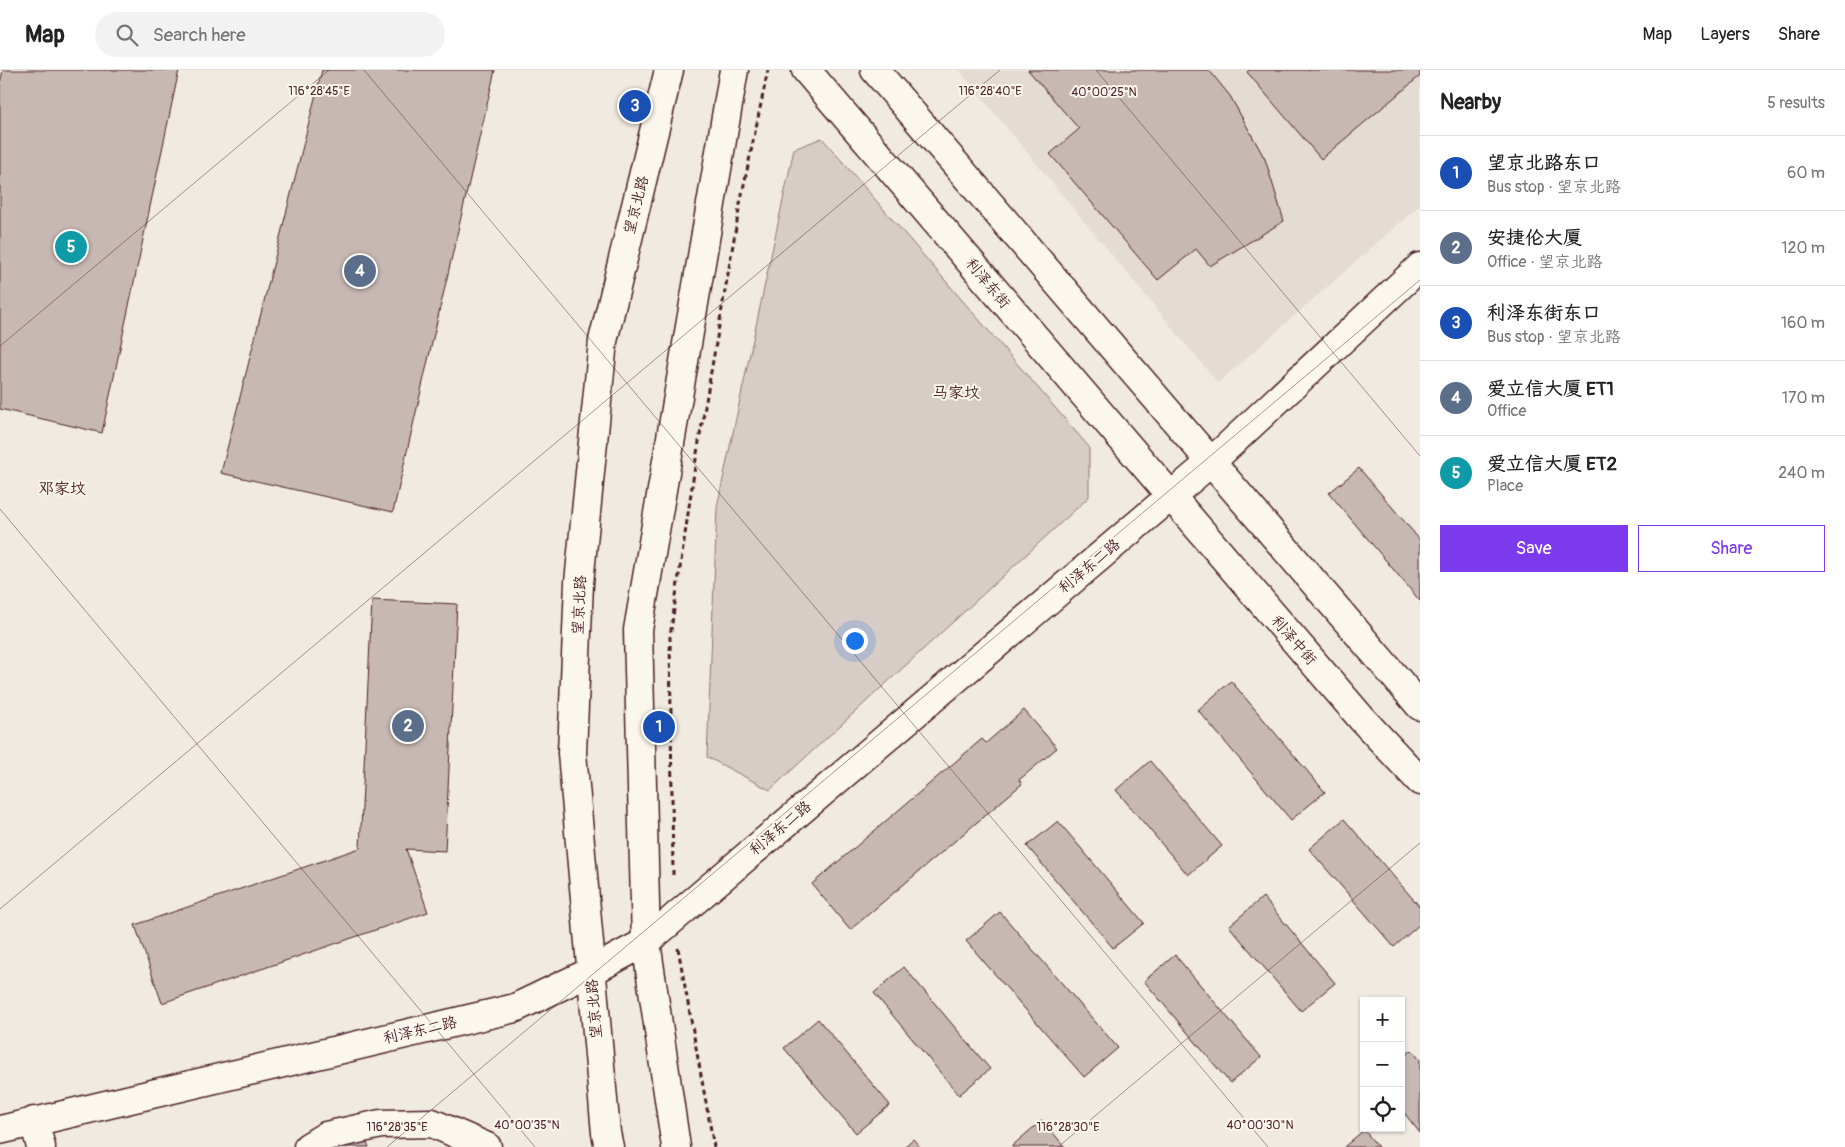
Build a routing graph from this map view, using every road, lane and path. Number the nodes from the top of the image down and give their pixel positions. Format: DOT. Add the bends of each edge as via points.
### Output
graph roads {
  1 [pos="669,70"];
  2 [pos="734,70"];
  3 [pos="768,70"];
  4 [pos="806,70"];
  5 [pos="875,70"];
  6 [pos="1420,266"];
  7 [pos="1212,462"];
  8 [pos="1171,496"];
  9 [pos="1420,706"];
  10 [pos="1420,781"];
  11 [pos="673,880"];
  12 [pos="673,919"];
  13 [pos="646,942"];
  14 [pos="590,972"];
  15 [pos="0,1130"];
  16 [pos="37,1134"];
  17 [pos="308,1147"];
  18 [pos="487,1147"];
  19 [pos="609,1147"];
  20 [pos="676,1147"];
  21 [pos="714,1147"];
  1 -- 14 [label="street, 望京北路" via="604,341 579,583 572,753"];
  2 -- 13 [label="street" via="638,630"];
  3 -- 11 [label="path" via="740,204 696,459 670,637"];
  4 -- 8 [label="street, 利泽东街"];
  5 -- 7 [label="street"];
  6 -- 7 [label="street, 利泽东二路"];
  7 -- 8 [label="street, 利泽东二路"];
  7 -- 9 [label="street"];
  8 -- 10 [label="street, 利泽中街" via="1362,719"];
  8 -- 12 [label="street, 利泽东二路"];
  12 -- 13 [label="street, 利泽东二路"];
  12 -- 21 [label="path"];
  13 -- 14 [label="street, 利泽东二路"];
  13 -- 20 [label="street"];
  14 -- 16 [label="street, 利泽东二路" via="515,1008"];
  14 -- 19 [label="street, 望京北路"];
  15 -- 16 [label="street, 利泽东二路"];
  17 -- 18 [label="street" via="326,1136 381,1124 432,1123"];
}
